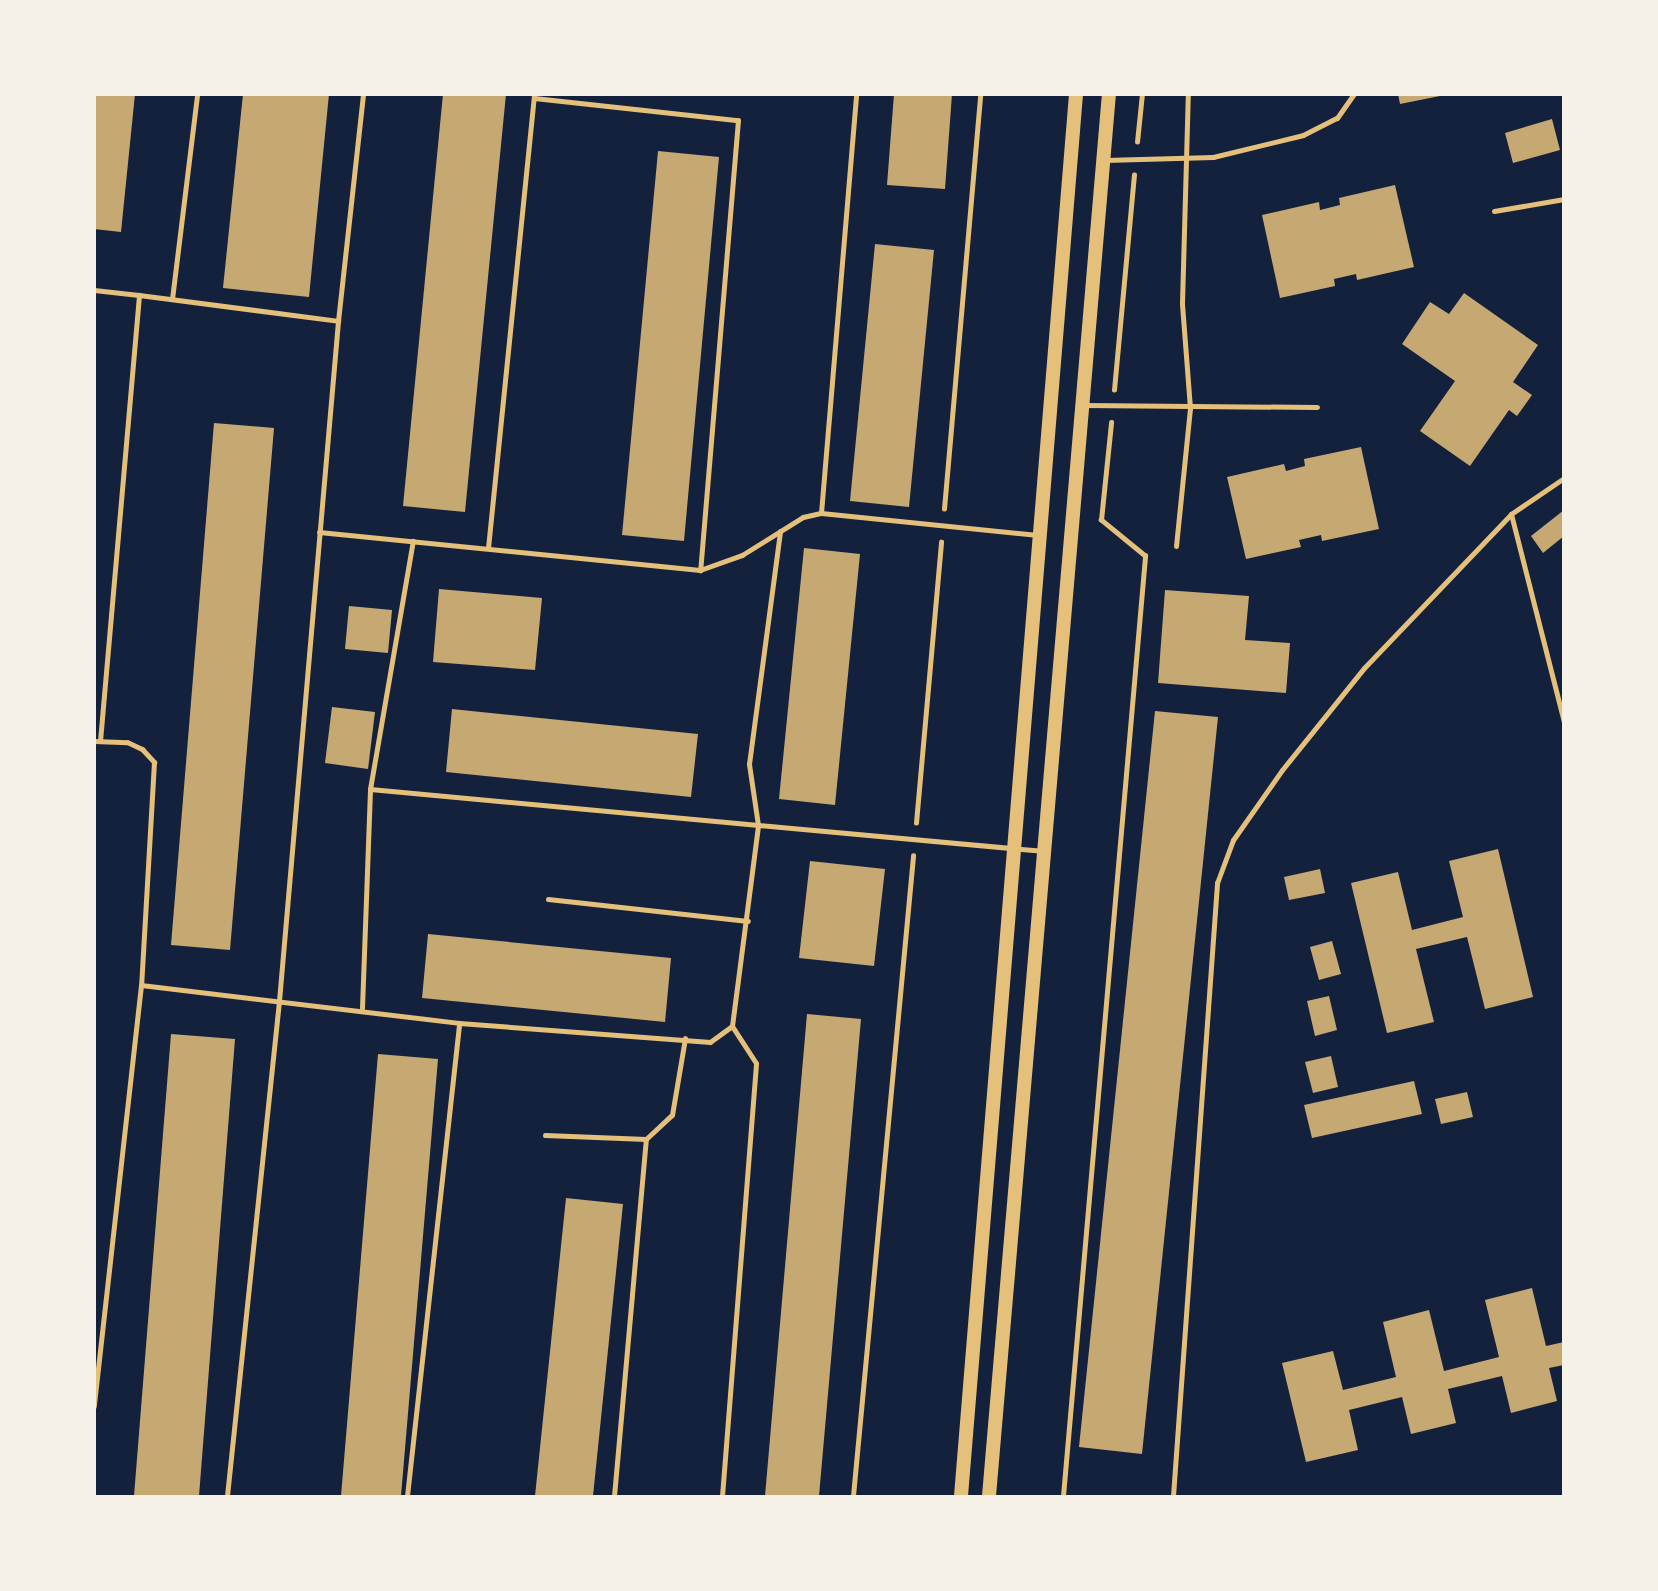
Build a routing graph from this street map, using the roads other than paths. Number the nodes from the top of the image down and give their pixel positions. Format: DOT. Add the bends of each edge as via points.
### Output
graph roads {
  1 [pos="197,94"];
  2 [pos="363,94"];
  3 [pos="856,94"];
  4 [pos="1076,94"];
  5 [pos="1109,94"];
  6 [pos="1188,94"];
  7 [pos="1354,94"];
  8 [pos="534,96"];
  9 [pos="1185,158"];
  10 [pos="1105,160"];
  11 [pos="1563,199"];
  12 [pos="1494,211"];
  13 [pos="94,290"];
  14 [pos="139,295"];
  15 [pos="172,299"];
  16 [pos="338,321"];
  17 [pos="1084,405"];
  18 [pos="1317,407"];
  19 [pos="1190,408"];
  20 [pos="1563,478"];
  21 [pos="821,513"];
  22 [pos="1511,514"];
  23 [pos="780,531"];
  24 [pos="320,532"];
  25 [pos="1039,535"];
  26 [pos="413,541"];
  27 [pos="1176,546"];
  28 [pos="488,548"];
  29 [pos="701,570"];
  30 [pos="1563,722"];
  31 [pos="97,741"];
  32 [pos="370,789"];
  33 [pos="758,825"];
  34 [pos="1014,848"];
  35 [pos="1045,851"];
  36 [pos="548,899"];
  37 [pos="748,921"];
  38 [pos="141,985"];
  39 [pos="279,1001"];
  40 [pos="362,1008"];
  41 [pos="458,1023"];
  42 [pos="732,1026"];
  43 [pos="685,1038"];
  44 [pos="545,1135"];
  45 [pos="646,1139"];
  46 [pos="94,1406"];
  47 [pos="227,1496"];
  48 [pos="407,1496"];
  49 [pos="614,1496"];
  50 [pos="722,1496"];
  51 [pos="961,1496"];
  52 [pos="989,1496"];
  53 [pos="1173,1496"];
  1 -- 15 [label="lane"];
  2 -- 16 [label="lane"];
  3 -- 21 [label="lane"];
  4 -- 25 [label="main road"];
  5 -- 10 [label="main road"];
  6 -- 9 [label="lane"];
  7 -- 9 [label="lane" via="1337,118 1303,135 1213,157"];
  8 -- 28 [label="lane"];
  8 -- 29 [label="lane" via="738,120"];
  9 -- 10 [label="lane"];
  9 -- 19 [label="lane" via="1182,303"];
  10 -- 17 [label="main road"];
  11 -- 12 [label="lane"];
  13 -- 14 [label="lane"];
  14 -- 15 [label="lane"];
  14 -- 31 [label="lane"];
  15 -- 16 [label="lane"];
  16 -- 24 [label="lane"];
  17 -- 19 [label="lane"];
  17 -- 35 [label="main road"];
  18 -- 19 [label="lane"];
  19 -- 27 [label="lane"];
  20 -- 22 [label="lane"];
  21 -- 23 [label="lane"];
  21 -- 25 [label="lane"];
  22 -- 30 [label="lane"];
  22 -- 53 [label="lane" via="1364,668 1282,770 1233,840 1216,883"];
  23 -- 29 [label="lane" via="742,555"];
  23 -- 33 [label="lane" via="749,764"];
  24 -- 26 [label="lane"];
  24 -- 39 [label="lane"];
  25 -- 34 [label="main road"];
  26 -- 28 [label="lane"];
  26 -- 32 [label="lane"];
  28 -- 29 [label="lane"];
  31 -- 38 [label="lane" via="127,742 154,762"];
  32 -- 33 [label="lane"];
  32 -- 40 [label="lane"];
  33 -- 34 [label="lane"];
  33 -- 37 [label="lane"];
  34 -- 35 [label="lane"];
  34 -- 51 [label="main road"];
  35 -- 52 [label="main road"];
  36 -- 37 [label="lane"];
  37 -- 42 [label="lane"];
  38 -- 39 [label="lane"];
  38 -- 46 [label="lane"];
  39 -- 40 [label="lane"];
  39 -- 47 [label="lane"];
  40 -- 41 [label="lane"];
  41 -- 43 [label="lane"];
  41 -- 48 [label="lane"];
  42 -- 43 [label="lane" via="710,1042"];
  42 -- 50 [label="lane" via="756,1063"];
  43 -- 45 [label="lane" via="672,1115"];
  44 -- 45 [label="lane"];
  45 -- 49 [label="lane"];
}
